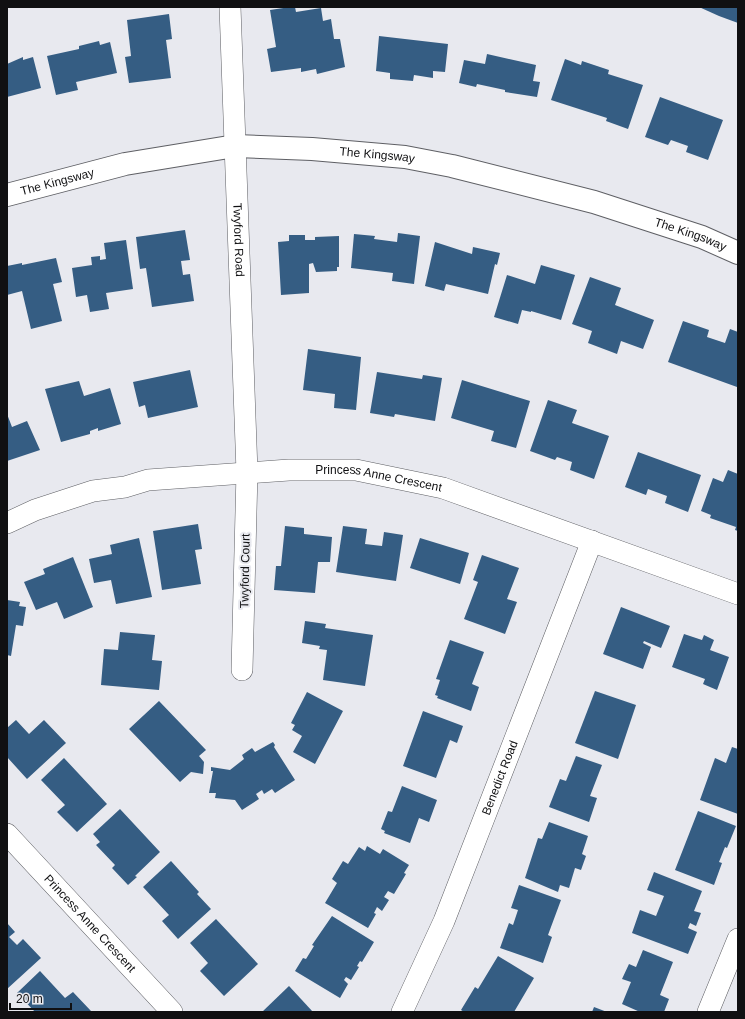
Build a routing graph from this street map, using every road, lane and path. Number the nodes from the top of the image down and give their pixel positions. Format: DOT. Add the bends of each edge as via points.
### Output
graph roads {
  1 [pos="230,7"];
  2 [pos="235,146"];
  3 [pos="7,195"];
  4 [pos="738,253"];
  5 [pos="247,472"];
  6 [pos="7,523"];
  7 [pos="592,541"];
  8 [pos="738,594"];
  9 [pos="242,670"];
  10 [pos="7,834"];
  11 [pos="738,939"];
  12 [pos="172,1012"];
  13 [pos="402,1012"];
  14 [pos="708,1012"];
  1 -- 2 [label="street, Twyford Road"];
  2 -- 3 [label="street, The Kingsway" via="125,164"];
  2 -- 4 [label="street, The Kingsway" via="405,157 452,166 594,202 702,237"];
  2 -- 5 [label="street, Twyford Road"];
  5 -- 6 [label="street, Princess Anne Crescent" via="148,480 125,487 93,491 35,510"];
  5 -- 7 [label="street, Princess Anne Crescent" via="356,470 399,478 450,490"];
  5 -- 9 [label="street, Twyford Court"];
  7 -- 8 [label="street, Princess Anne Crescent"];
  7 -- 13 [label="street, Benedict Road" via="444,921"];
  10 -- 12 [label="street, Princess Anne Crescent"];
  11 -- 14 [label="street"];
}
